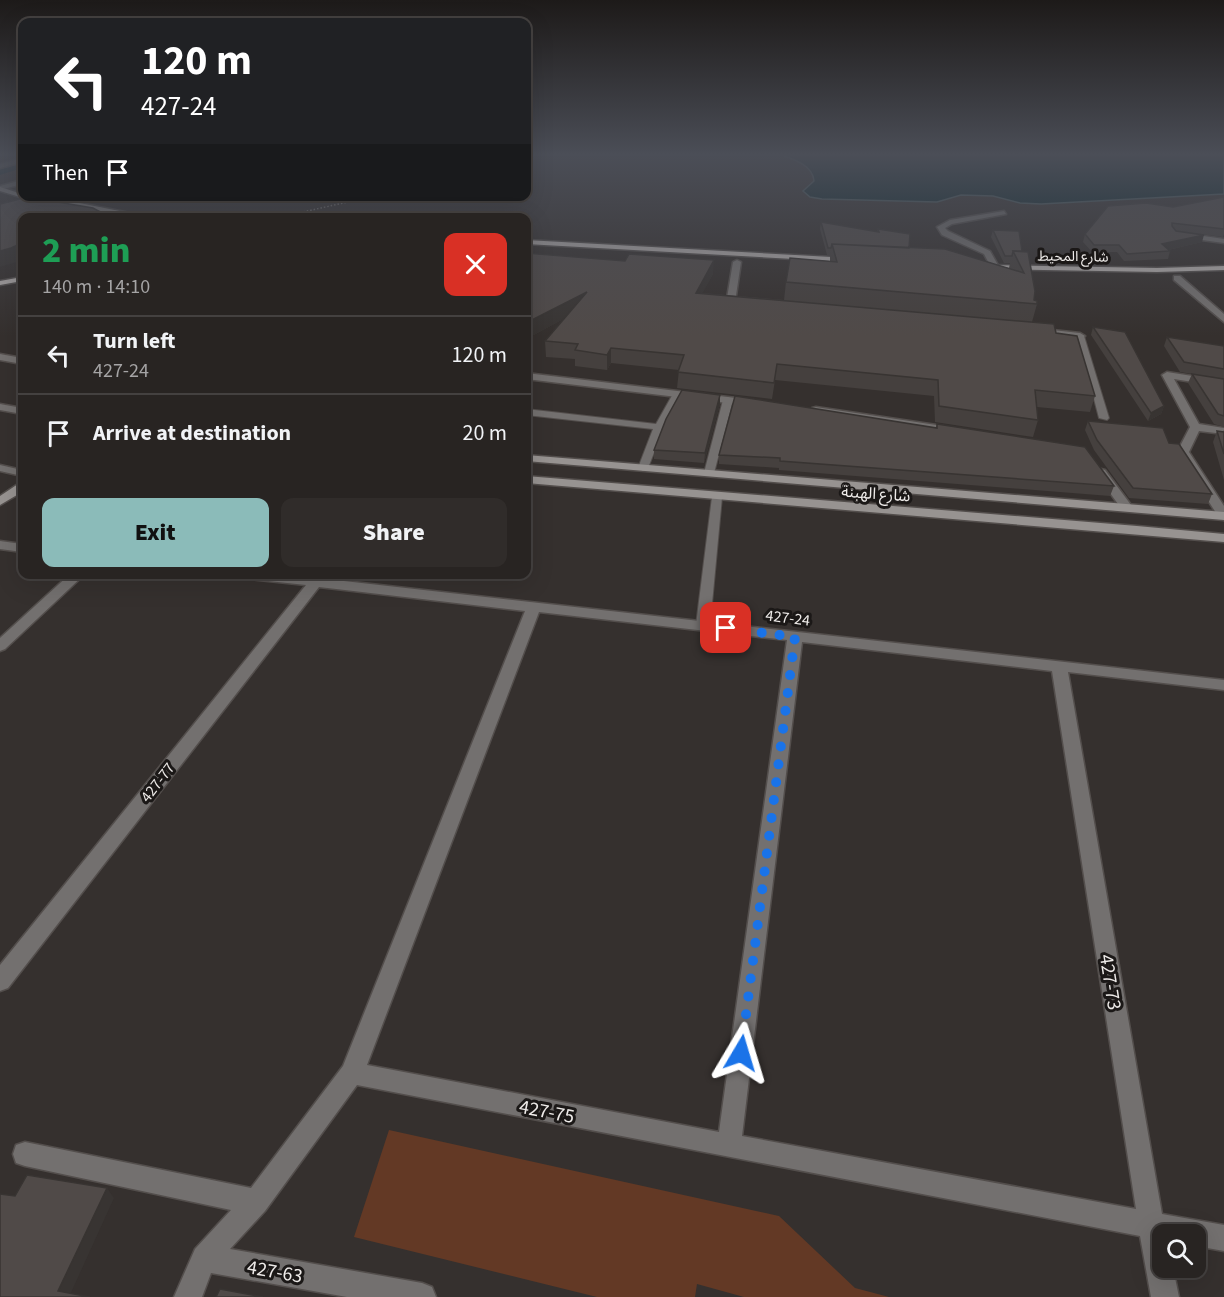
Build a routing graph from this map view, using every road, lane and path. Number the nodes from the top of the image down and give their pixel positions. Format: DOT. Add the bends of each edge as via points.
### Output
graph roads {
  1 [pos="995,215"];
  2 [pos="1174,234"];
  3 [pos="531,242"];
  4 [pos="1224,242"];
  5 [pos="531,250"];
  6 [pos="737,262"];
  7 [pos="994,267"];
  8 [pos="1224,268"];
  9 [pos="1224,277"];
  10 [pos="1177,278"];
  11 [pos="18,280"];
  12 [pos="0,283"];
  13 [pos="754,306"];
  14 [pos="1224,319"];
  15 [pos="1033,331"];
  16 [pos="1080,336"];
  17 [pos="0,357"];
  18 [pos="18,360"];
  19 [pos="531,377"];
  20 [pos="1224,384"];
  21 [pos="677,394"];
  22 [pos="728,400"];
  23 [pos="763,404"];
  24 [pos="0,407"];
  25 [pos="809,409"];
  26 [pos="18,410"];
  27 [pos="531,413"];
  28 [pos="1104,418"];
  29 [pos="659,427"];
  30 [pos="1196,427"];
  31 [pos="1224,430"];
  32 [pos="960,432"];
  33 [pos="531,458"];
  34 [pos="1097,466"];
  35 [pos="0,468"];
  36 [pos="643,468"];
  37 [pos="18,472"];
  38 [pos="709,473"];
  39 [pos="531,479"];
  40 [pos="18,490"];
  41 [pos="717,497"];
  42 [pos="0,501"];
  43 [pos="1127,508"];
  44 [pos="1224,516"];
  45 [pos="1135,529"];
  46 [pos="1224,538"];
  47 [pos="0,545"];
  48 [pos="18,547"];
  49 [pos="74,579"];
  50 [pos="282,579"];
  51 [pos="315,583"];
  52 [pos="534,608"];
  53 [pos="703,625"];
  54 [pos="795,637"];
  55 [pos="0,646"];
  56 [pos="1059,666"];
  57 [pos="1224,685"];
  58 [pos="0,981"];
  59 [pos="352,1073"];
  60 [pos="729,1146"];
  61 [pos="25,1154"];
  62 [pos="256,1202"];
  63 [pos="1151,1225"];
  64 [pos="1224,1238"];
  65 [pos="204,1258"];
  66 [pos="188,1297"];
  67 [pos="422,1297"];
  68 [pos="1165,1297"];
  1 -- 7 [label="street" via="941,226 945,233 987,253"];
  2 -- 4 [label="street"];
  3 -- 6 [label="main road" via="854,264"];
  5 -- 6 [label="main road"];
  6 -- 13 [label="street" via="730,304"];
  7 -- 8 [label="main road, شارع المحيط"];
  7 -- 10 [label="main road, شارع المحيط" via="981,270"];
  9 -- 10 [label="main road, شارع المحيط"];
  10 -- 14 [label="street"];
  11 -- 12 [label="main road"];
  15 -- 16 [label="street"];
  16 -- 28 [label="lane"];
  17 -- 18 [label="street"];
  19 -- 21 [label="street"];
  20 -- 30 [label="street" via="1167,375"];
  21 -- 22 [label="street"];
  21 -- 29 [label="lane"];
  22 -- 23 [label="street"];
  22 -- 38 [label="lane"];
  24 -- 26 [label="street"];
  25 -- 32 [label="street"];
  27 -- 29 [label="lane"];
  29 -- 36 [label="lane"];
  30 -- 31 [label="street"];
  30 -- 44 [label="street" via="1183,452"];
  33 -- 36 [label="street, شارع الهبنة"];
  34 -- 43 [label="street"];
  35 -- 37 [label="street"];
  36 -- 38 [label="street, شارع الهبنة"];
  38 -- 43 [label="street, شارع الهبنة"];
  39 -- 41 [label="street, شارع الهبنة"];
  40 -- 42 [label="street"];
  41 -- 45 [label="street, شارع الهبنة"];
  41 -- 53 [label="lane"];
  43 -- 44 [label="street, شارع الهبنة"];
  43 -- 45 [label="street"];
  45 -- 46 [label="street, شارع الهبنة"];
  47 -- 48 [label="street"];
  49 -- 55 [label="street"];
  50 -- 51 [label="street, 427-24"];
  51 -- 52 [label="street, 427-24"];
  51 -- 58 [label="street, 427-77"];
  52 -- 53 [label="street, 427-24"];
  52 -- 59 [label="street"];
  53 -- 54 [label="street, 427-24"];
  54 -- 56 [label="street, 427-24"];
  54 -- 60 [label="street"];
  56 -- 57 [label="street, 427-24"];
  56 -- 63 [label="street, 427-73"];
  59 -- 60 [label="street, 427-75"];
  59 -- 62 [label="street"];
  60 -- 63 [label="street, 427-75"];
  61 -- 62 [label="street"];
  62 -- 65 [label="street"];
  63 -- 64 [label="street"];
  63 -- 68 [label="street, 427-73"];
  65 -- 66 [label="street"];
  65 -- 67 [label="street, 427-63"];
}
